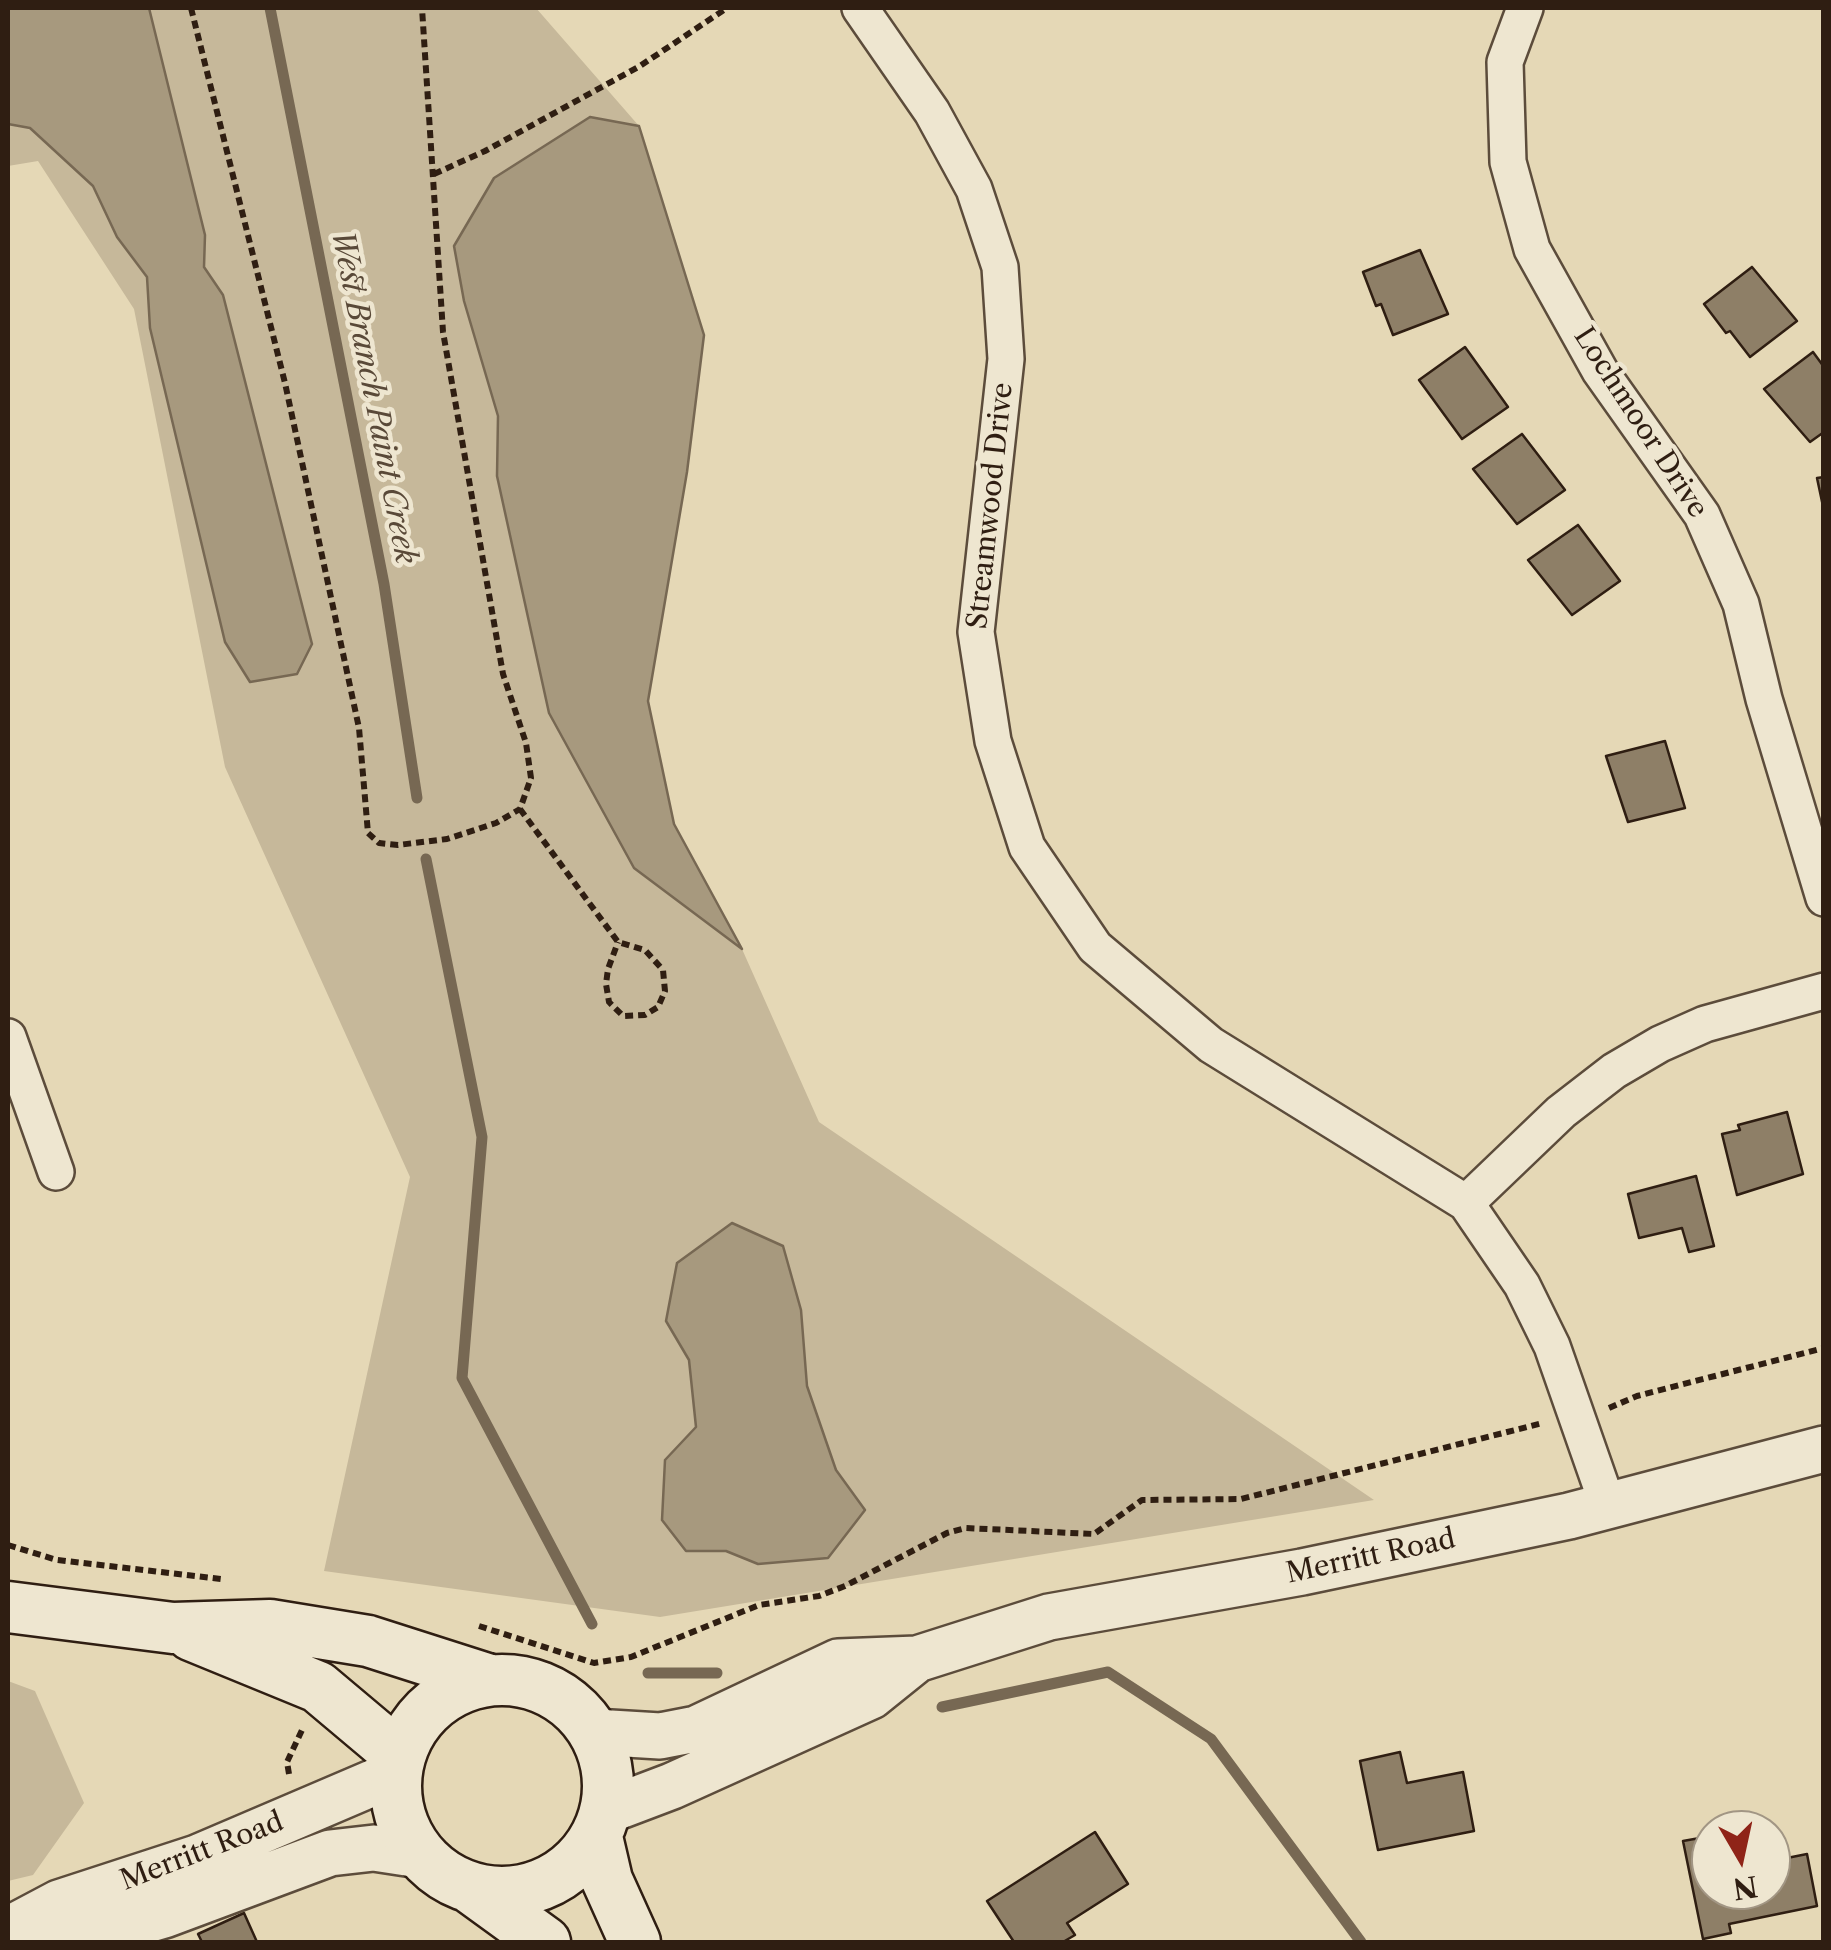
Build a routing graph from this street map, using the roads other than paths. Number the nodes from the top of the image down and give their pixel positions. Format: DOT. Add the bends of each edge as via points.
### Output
graph roads {
  1 [pos="860,8"];
  2 [pos="1525,8"];
  3 [pos="1824,898"];
  4 [pos="1824,991"];
  5 [pos="8,1038"];
  6 [pos="56,1172"];
  7 [pos="1466,1203"];
  8 [pos="1824,1448"];
  9 [pos="1608,1506"];
  10 [pos="8,1607"];
  11 [pos="173,1628"];
  12 [pos="917,1659"];
  13 [pos="490,1680"];
  14 [pos="594,1732"];
  15 [pos="398,1764"];
  16 [pos="601,1824"];
  17 [pos="420,1855"];
  18 [pos="472,1889"];
  19 [pos="8,1933"];
  20 [pos="545,1942"];
  21 [pos="635,1942"];
  1 -- 7 [label="street, Streamwood Drive" via="932,112 974,188 1000,268 1006,359 976,632 992,741 1027,847 1096,946 1211,1045"];
  2 -- 3 [label="street, Lochmoor Drive" via="1505,62 1508,162 1532,249 1600,370 1710,532 1741,604"];
  4 -- 7 [label="street" via="1705,1024 1614,1071"];
  5 -- 6 [label="street"];
  7 -- 9 [label="street, Streamwood Drive" via="1522,1285 1552,1346"];
  8 -- 9 [label="street, Merritt Road"];
  9 -- 12 [label="street, Merritt Road" via="1321,1568 1048,1617"];
  10 -- 11 [label="main road"];
  11 -- 13 [label="main road" via="270,1625 328,1634"];
  11 -- 15 [label="main road" via="318,1687"];
  12 -- 14 [label="street, Merritt Road" via="838,1662 696,1729 660,1736"];
  12 -- 16 [label="street, Merritt Road" via="871,1696"];
  13 -- 14 [label="main road" via="550,1691"];
  13 -- 15 [label="main road" via="433,1704 413,1728"];
  14 -- 16 [label="main road" via="610,1784"];
  15 -- 17 [label="main road" via="396,1802"];
  15 -- 19 [label="street, Merritt Road" via="197,1858 59,1904"];
  16 -- 18 [label="main road" via="579,1860 556,1878 501,1894"];
  16 -- 21 [label="main road" via="608,1880"];
  17 -- 18 [label="main road"];
  17 -- 19 [label="street, Merritt Road" via="374,1848 330,1853 92,1936"];
  18 -- 20 [label="main road"];
}
